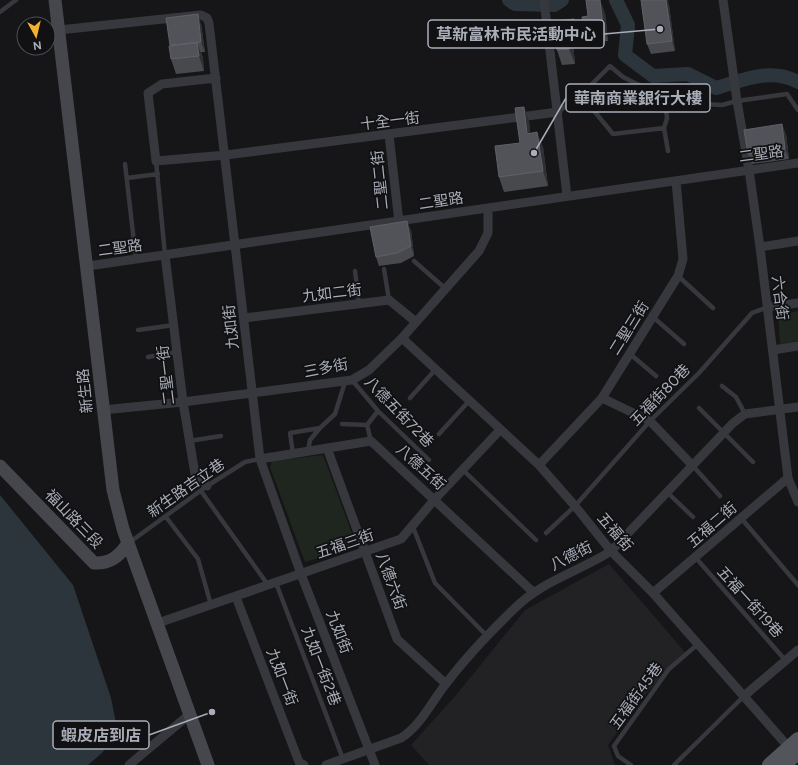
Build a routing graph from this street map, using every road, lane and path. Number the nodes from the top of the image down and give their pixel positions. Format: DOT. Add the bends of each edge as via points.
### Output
graph roads {
  1 [pos="16,0"];
  2 [pos="55,0"];
  3 [pos="544,0"];
  4 [pos="723,0"];
  5 [pos="0,12"];
  6 [pos="59,30"];
  7 [pos="216,78"];
  8 [pos="581,95"];
  9 [pos="664,95"];
  10 [pos="736,99"];
  11 [pos="798,110"];
  12 [pos="558,112"];
  13 [pos="664,128"];
  14 [pos="389,135"];
  15 [pos="668,151"];
  16 [pos="226,156"];
  17 [pos="156,161"];
  18 [pos="798,163"];
  19 [pos="125,164"];
  20 [pos="749,170"];
  21 [pos="158,174"];
  22 [pos="127,178"];
  23 [pos="676,181"];
  24 [pos="567,196"];
  25 [pos="488,208"];
  26 [pos="398,222"];
  27 [pos="798,240"];
  28 [pos="236,245"];
  29 [pos="760,247"];
  30 [pos="165,256"];
  31 [pos="136,260"];
  32 [pos="414,261"];
  33 [pos="88,266"];
  34 [pos="384,269"];
  35 [pos="355,271"];
  36 [pos="678,276"];
  37 [pos="446,290"];
  38 [pos="389,300"];
  39 [pos="798,303"];
  40 [pos="359,304"];
  41 [pos="768,307"];
  42 [pos="713,308"];
  43 [pos="653,316"];
  44 [pos="244,318"];
  45 [pos="416,322"];
  46 [pos="174,325"];
  47 [pos="138,330"];
  48 [pos="402,338"];
  49 [pos="684,344"];
  50 [pos="798,346"];
  51 [pos="773,350"];
  52 [pos="178,352"];
  53 [pos="630,354"];
  54 [pos="148,357"];
  55 [pos="435,370"];
  56 [pos="656,376"];
  57 [pos="348,381"];
  58 [pos="722,386"];
  59 [pos="253,393"];
  60 [pos="410,398"];
  61 [pos="602,398"];
  62 [pos="469,401"];
  63 [pos="183,402"];
  64 [pos="798,407"];
  65 [pos="699,408"];
  66 [pos="780,409"];
  67 [pos="103,410"];
  68 [pos="378,411"];
  69 [pos="745,414"];
  70 [pos="650,421"];
  71 [pos="342,424"];
  72 [pos="367,425"];
  73 [pos="320,428"];
  74 [pos="500,430"];
  75 [pos="439,434"];
  76 [pos="724,434"];
  77 [pos="221,436"];
  78 [pos="189,441"];
  79 [pos="371,441"];
  80 [pos="327,448"];
  81 [pos="308,451"];
  82 [pos="292,454"];
  83 [pos="260,459"];
  84 [pos="429,460"];
  85 [pos="752,462"];
  86 [pos="539,465"];
  87 [pos="0,466"];
  88 [pos="693,466"];
  89 [pos="463,470"];
  90 [pos="788,478"];
  91 [pos="204,488"];
  92 [pos="668,493"];
  93 [pos="720,496"];
  94 [pos="435,499"];
  95 [pos="798,502"];
  96 [pos="575,506"];
  97 [pos="693,516"];
  98 [pos="166,517"];
  99 [pos="741,518"];
  100 [pos="413,527"];
  101 [pos="546,533"];
  102 [pos="536,540"];
  103 [pos="128,543"];
  104 [pos="611,551"];
  105 [pos="366,552"];
  106 [pos="696,558"];
  107 [pos="302,574"];
  108 [pos="272,584"];
  109 [pos="798,585"];
  110 [pos="533,592"];
  111 [pos="654,593"];
  112 [pos="236,597"];
  113 [pos="212,605"];
  114 [pos="158,623"];
  115 [pos="487,636"];
  116 [pos="698,644"];
  117 [pos="798,650"];
  118 [pos="786,661"];
  119 [pos="446,684"];
  120 [pos="744,696"];
  121 [pos="190,714"];
  122 [pos="369,750"];
  123 [pos="796,750"];
  124 [pos="343,759"];
  125 [pos="129,765"];
  126 [pos="208,765"];
  127 [pos="304,765"];
  128 [pos="326,765"];
  129 [pos="375,765"];
  130 [pos="631,765"];
  131 [pos="674,765"];
  132 [pos="768,765"];
  133 [pos="784,765"];
  1 -- 5 [label="lane"];
  2 -- 6 [label="street, 新生路"];
  3 -- 12 [label="street"];
  4 -- 10 [label="street, 六合街"];
  6 -- 7 [label="street, 九如街" via="201,15 207,18 209,23"];
  6 -- 33 [label="street, 新生路"];
  7 -- 16 [label="street, 九如街"];
  7 -- 17 [label="street" via="162,84 148,93"];
  8 -- 9 [label="lane" via="610,66 623,77"];
  8 -- 12 [label="lane"];
  8 -- 13 [label="lane" via="613,134"];
  9 -- 10 [label="lane" via="677,94 706,104 722,105"];
  9 -- 13 [label="lane" via="667,118"];
  10 -- 11 [label="lane" via="787,94"];
  10 -- 20 [label="street, 六合街"];
  12 -- 14 [label="street, 十全一街"];
  12 -- 24 [label="street"];
  13 -- 15 [label="lane"];
  14 -- 16 [label="street, 十全一街"];
  14 -- 26 [label="street, 二聖二街"];
  16 -- 17 [label="street, 十全一街"];
  16 -- 28 [label="street, 九如街"];
  17 -- 21 [label="lane"];
  18 -- 20 [label="street, 二聖路"];
  19 -- 22 [label="lane"];
  20 -- 23 [label="street, 二聖路"];
  20 -- 29 [label="street, 六合街"];
  21 -- 22 [label="lane"];
  21 -- 30 [label="lane"];
  22 -- 31 [label="lane"];
  23 -- 24 [label="street, 二聖路"];
  23 -- 36 [label="street, 二聖三街" via="683,259"];
  24 -- 25 [label="street, 二聖路"];
  25 -- 26 [label="street, 二聖路"];
  25 -- 37 [label="street, 三多街" via="488,233 479,251"];
  26 -- 28 [label="street, 二聖路"];
  27 -- 29 [label="street"];
  28 -- 30 [label="street, 二聖路"];
  28 -- 44 [label="street, 九如街"];
  29 -- 41 [label="street, 六合街"];
  30 -- 31 [label="street, 二聖路"];
  30 -- 46 [label="street, 二聖一街"];
  31 -- 33 [label="street, 二聖路"];
  32 -- 37 [label="lane"];
  33 -- 67 [label="street, 新生路"];
  34 -- 38 [label="lane"];
  35 -- 40 [label="lane"];
  36 -- 42 [label="lane"];
  36 -- 43 [label="street, 二聖三街"];
  37 -- 45 [label="street, 三多街"];
  38 -- 40 [label="street, 九如二街"];
  38 -- 45 [label="street"];
  39 -- 41 [label="street"];
  40 -- 44 [label="street, 九如二街"];
  41 -- 51 [label="street, 六合街"];
  41 -- 70 [label="lane, 五福街80巷" via="752,314 699,373"];
  43 -- 49 [label="lane"];
  43 -- 53 [label="street, 二聖三街"];
  44 -- 59 [label="street, 九如街"];
  45 -- 48 [label="street, 三多街"];
  46 -- 47 [label="lane"];
  46 -- 52 [label="street, 二聖一街"];
  48 -- 55 [label="street, 五福街"];
  48 -- 57 [label="street, 三多街" via="369,370"];
  50 -- 51 [label="street"];
  51 -- 66 [label="street, 六合街"];
  52 -- 54 [label="lane"];
  52 -- 63 [label="street, 二聖一街"];
  53 -- 56 [label="lane"];
  53 -- 61 [label="street, 二聖三街"];
  55 -- 60 [label="lane"];
  55 -- 62 [label="street, 五福街"];
  57 -- 59 [label="street, 三多街"];
  57 -- 68 [label="lane, 八德五街72巷"];
  57 -- 73 [label="lane" via="335,414"];
  58 -- 69 [label="lane" via="736,397"];
  59 -- 63 [label="street, 三多街"];
  59 -- 83 [label="street, 九如街"];
  61 -- 70 [label="street"];
  61 -- 86 [label="street, 二聖三街"];
  62 -- 74 [label="street, 五福街"];
  62 -- 75 [label="lane"];
  63 -- 67 [label="street, 三多街"];
  63 -- 78 [label="street, 二聖一街"];
  64 -- 66 [label="street"];
  65 -- 76 [label="lane"];
  66 -- 69 [label="street"];
  66 -- 90 [label="street, 六合街"];
  67 -- 103 [label="street, 新生路" via="116,507"];
  68 -- 72 [label="lane"];
  68 -- 84 [label="lane, 八德五街72巷"];
  69 -- 76 [label="street, 八德街"];
  70 -- 88 [label="street"];
  70 -- 96 [label="lane, 五福街80巷"];
  71 -- 72 [label="lane"];
  72 -- 79 [label="lane"];
  73 -- 81 [label="lane" via="310,440"];
  73 -- 82 [label="lane" via="290,433"];
  74 -- 86 [label="street, 五福街"];
  74 -- 89 [label="street, 五福三街"];
  76 -- 85 [label="lane"];
  76 -- 88 [label="street, 八德街"];
  77 -- 78 [label="lane"];
  78 -- 91 [label="street, 二聖一街" via="195,474"];
  79 -- 80 [label="street"];
  79 -- 94 [label="street, 八德五街"];
  80 -- 81 [label="street"];
  80 -- 105 [label="street, 八德六街"];
  81 -- 82 [label="street"];
  82 -- 83 [label="street"];
  83 -- 91 [label="lane, 新生路吉立巷" via="245,462"];
  83 -- 107 [label="street, 九如街"];
  86 -- 96 [label="street, 五福街"];
  87 -- 103 [label="street, 福山路三段" via="94,563 103,564 111,560 121,554"];
  88 -- 92 [label="street, 八德街"];
  88 -- 93 [label="lane"];
  89 -- 94 [label="street, 五福三街"];
  89 -- 102 [label="lane"];
  90 -- 95 [label="street, 六合街"];
  90 -- 99 [label="street, 五福二街"];
  91 -- 98 [label="lane, 新生路吉立巷"];
  91 -- 108 [label="lane, 九如一街2巷"];
  92 -- 97 [label="lane"];
  92 -- 104 [label="street, 八德街"];
  94 -- 100 [label="street, 五福三街"];
  94 -- 110 [label="street, 八德五街"];
  96 -- 101 [label="lane, 五福街80巷"];
  96 -- 104 [label="street, 五福街"];
  98 -- 103 [label="lane, 新生路吉立巷"];
  98 -- 113 [label="lane" via="198,559"];
  99 -- 106 [label="street, 五福二街"];
  99 -- 109 [label="lane"];
  100 -- 105 [label="street, 五福三街" via="401,539"];
  100 -- 115 [label="lane" via="435,583"];
  103 -- 114 [label="street, 新生路"];
  104 -- 110 [label="street, 八德街"];
  104 -- 111 [label="street, 五福街"];
  105 -- 107 [label="street, 五福三街"];
  105 -- 119 [label="street, 八德六街" via="397,639"];
  106 -- 111 [label="street, 五福二街"];
  106 -- 118 [label="lane, 五福一街19巷"];
  107 -- 108 [label="street, 五福三街"];
  107 -- 122 [label="street, 九如街"];
  108 -- 112 [label="street, 五福三街"];
  108 -- 124 [label="lane, 九如一街2巷"];
  110 -- 115 [label="street, 八德街"];
  111 -- 116 [label="street, 五福街"];
  112 -- 113 [label="street, 五福三街"];
  112 -- 127 [label="street, 九如一街" via="299,762"];
  113 -- 114 [label="street, 五福三街"];
  114 -- 121 [label="street, 新生路"];
  115 -- 119 [label="street, 八德街"];
  116 -- 120 [label="street, 五福街"];
  116 -- 130 [label="lane, 五福街45巷" via="669,669 614,746 618,756"];
  117 -- 118 [label="street"];
  118 -- 120 [label="street"];
  119 -- 122 [label="street, 八德街" via="411,732"];
  120 -- 123 [label="street, 五福街"];
  120 -- 131 [label="lane"];
  121 -- 125 [label="street"];
  121 -- 126 [label="street, 新生路"];
  122 -- 124 [label="street"];
  122 -- 129 [label="street, 九如街"];
  123 -- 132 [label="main road"];
  123 -- 133 [label="main road"];
  124 -- 128 [label="street"];
}
